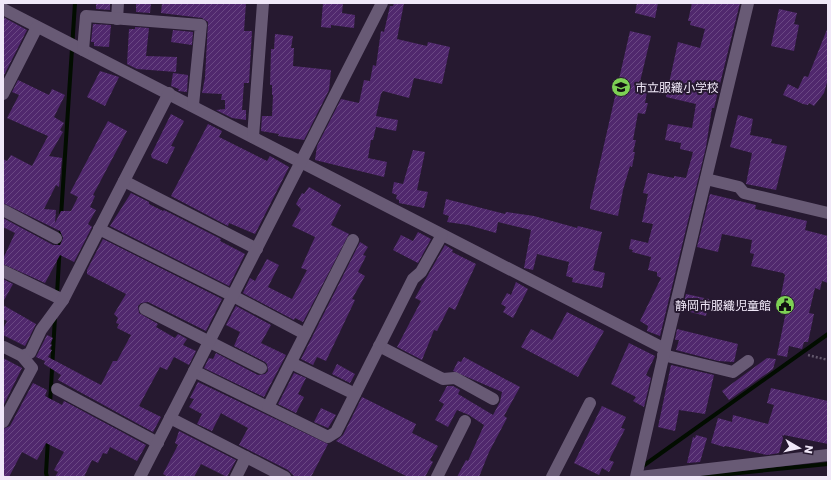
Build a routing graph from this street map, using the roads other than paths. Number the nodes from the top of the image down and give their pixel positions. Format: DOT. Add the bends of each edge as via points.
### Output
graph roads {
  1 [pos="118,3"];
  2 [pos="263,3"];
  3 [pos="382,3"];
  4 [pos="748,3"];
  5 [pos="3,9"];
  6 [pos="117,19"];
  7 [pos="37,27"];
  8 [pos="83,50"];
  9 [pos="169,93"];
  10 [pos="3,94"];
  11 [pos="192,105"];
  12 [pos="253,137"];
  13 [pos="301,162"];
  14 [pos="706,179"];
  15 [pos="124,181"];
  16 [pos="3,210"];
  17 [pos="828,213"];
  18 [pos="99,229"];
  19 [pos="442,235"];
  20 [pos="56,238"];
  21 [pos="353,240"];
  22 [pos="257,249"];
  23 [pos="3,271"];
  24 [pos="233,296"];
  25 [pos="63,300"];
  26 [pos="145,309"];
  27 [pos="305,334"];
  28 [pos="209,342"];
  29 [pos="379,346"];
  30 [pos="3,347"];
  31 [pos="664,352"];
  32 [pos="22,356"];
  33 [pos="748,361"];
  34 [pos="291,363"];
  35 [pos="261,368"];
  36 [pos="194,371"];
  37 [pos="57,389"];
  38 [pos="355,394"];
  39 [pos="493,399"];
  40 [pos="590,403"];
  41 [pos="268,407"];
  42 [pos="170,418"];
  43 [pos="465,421"];
  44 [pos="3,422"];
  45 [pos="158,442"];
  46 [pos="828,455"];
  47 [pos="246,457"];
  48 [pos="140,477"];
  49 [pos="236,477"];
  50 [pos="285,477"];
  51 [pos="437,477"];
  52 [pos="552,477"];
  53 [pos="636,477"];
  54 [pos="640,477"];
  1 -- 6 [label="street"];
  2 -- 12 [label="street"];
  3 -- 13 [label="street"];
  4 -- 14 [label="street"];
  5 -- 7 [label="street"];
  6 -- 8 [label="street" via="86,16"];
  6 -- 11 [label="street" via="201,25"];
  7 -- 8 [label="street"];
  7 -- 10 [label="street"];
  8 -- 9 [label="street"];
  9 -- 11 [label="street"];
  9 -- 15 [label="street"];
  11 -- 12 [label="street"];
  12 -- 13 [label="street"];
  13 -- 19 [label="street"];
  13 -- 22 [label="street"];
  14 -- 17 [label="street" via="739,187 744,193"];
  14 -- 31 [label="street"];
  15 -- 18 [label="street"];
  15 -- 22 [label="street"];
  16 -- 20 [label="street"];
  18 -- 24 [label="street"];
  18 -- 25 [label="street"];
  19 -- 29 [label="street" via="421,272 413,279"];
  19 -- 31 [label="street"];
  21 -- 27 [label="street"];
  22 -- 24 [label="street"];
  23 -- 25 [label="street"];
  24 -- 27 [label="street"];
  24 -- 28 [label="street"];
  25 -- 32 [label="street" via="41,330 30,353"];
  26 -- 28 [label="street"];
  27 -- 34 [label="street"];
  28 -- 35 [label="street"];
  28 -- 36 [label="street"];
  29 -- 38 [label="street"];
  29 -- 39 [label="street" via="443,379 455,378"];
  30 -- 32 [label="street"];
  31 -- 33 [label="street" via="733,372"];
  31 -- 53 [label="street"];
  32 -- 44 [label="street" via="32,368"];
  34 -- 38 [label="street"];
  34 -- 41 [label="street"];
  36 -- 41 [label="street"];
  36 -- 42 [label="street"];
  37 -- 45 [label="street"];
  38 -- 41 [label="street" via="336,432 328,437"];
  40 -- 52 [label="street"];
  42 -- 45 [label="street"];
  42 -- 47 [label="street"];
  43 -- 51 [label="street"];
  45 -- 48 [label="street"];
  46 -- 54 [label="street"];
  47 -- 49 [label="street"];
  47 -- 50 [label="street"];
}
